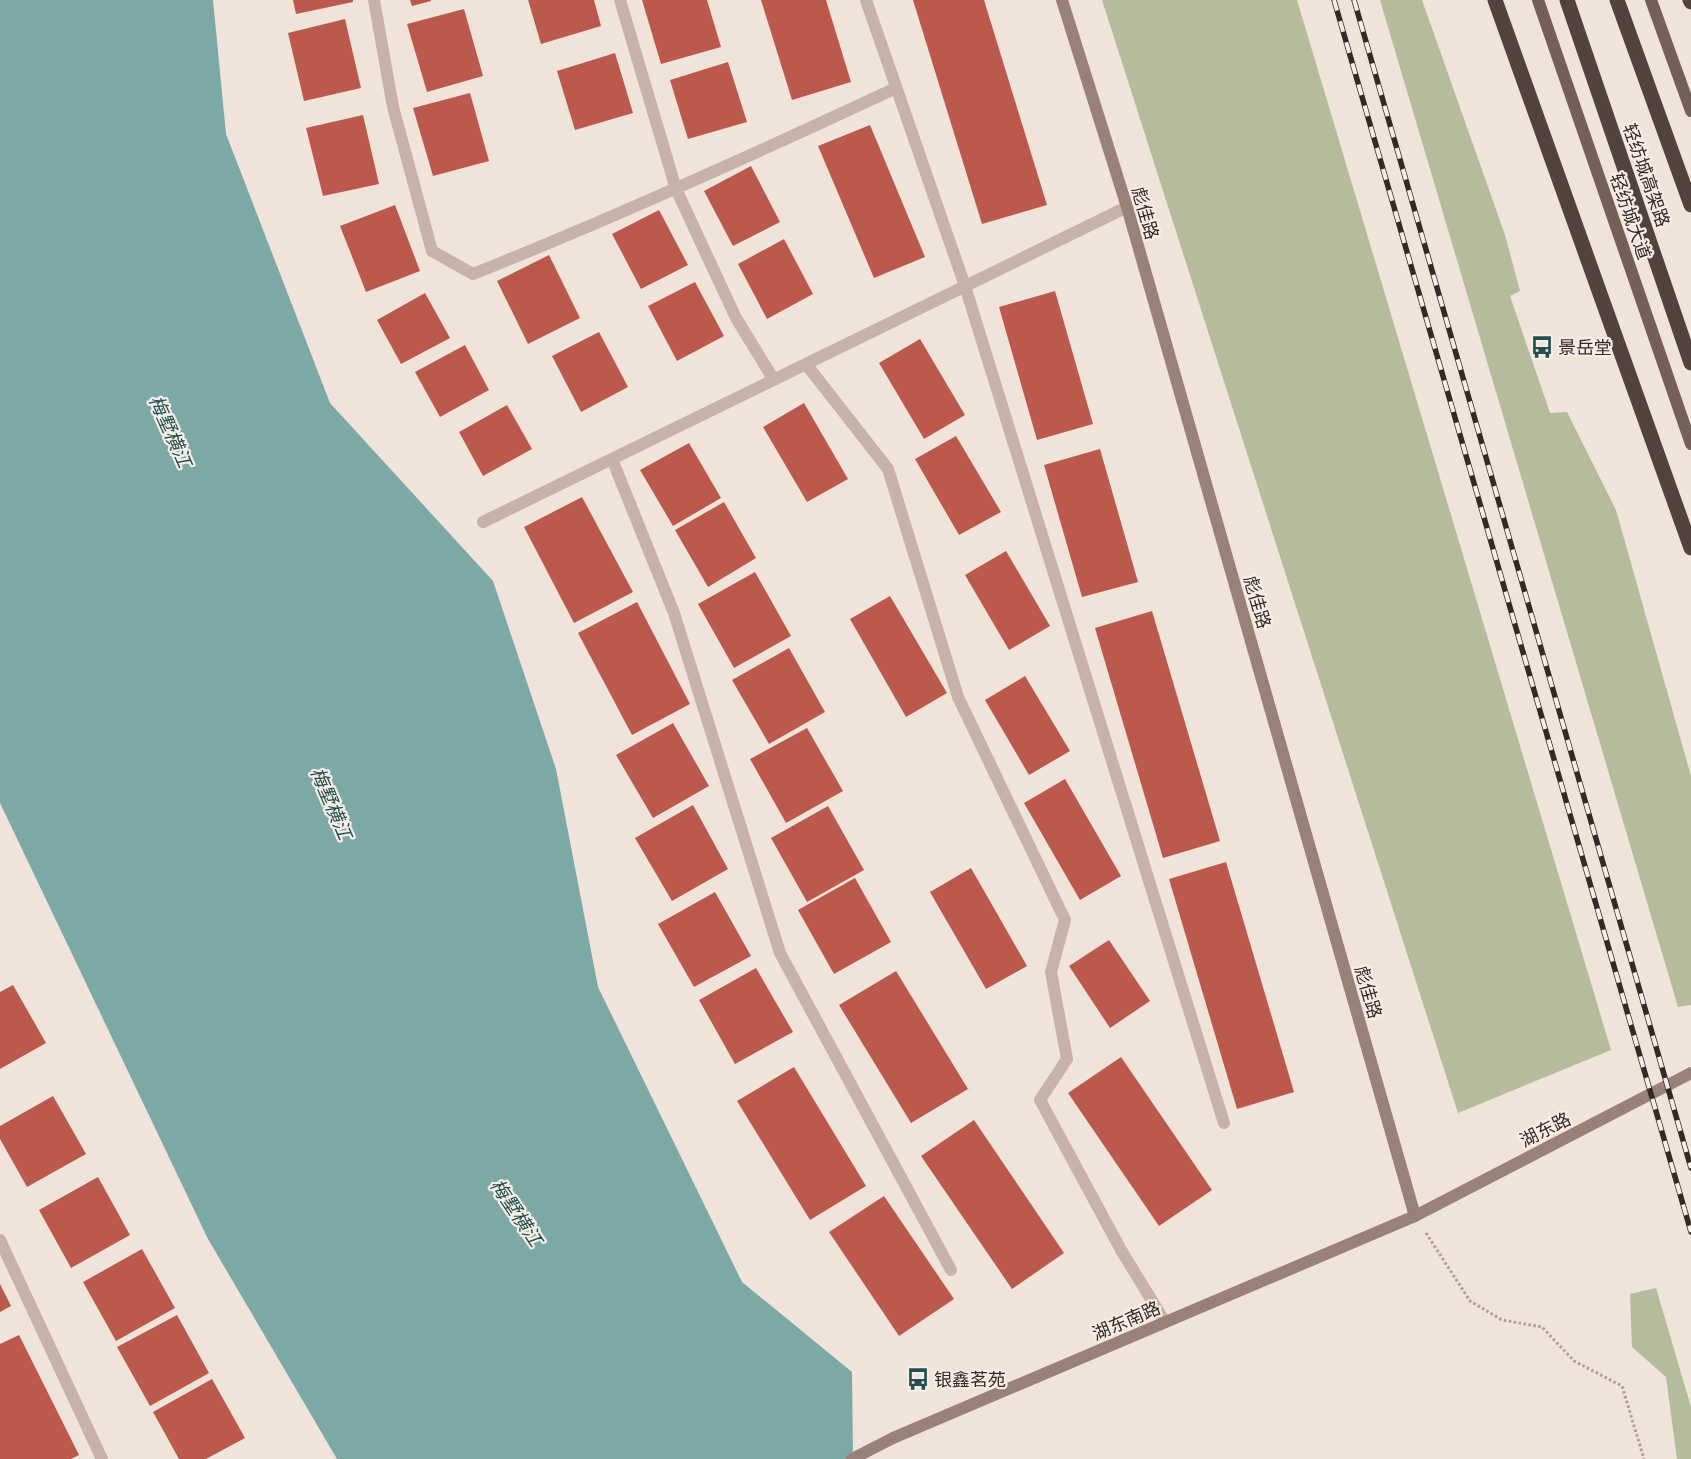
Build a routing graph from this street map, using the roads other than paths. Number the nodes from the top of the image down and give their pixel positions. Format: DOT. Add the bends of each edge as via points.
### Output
graph roads {
  1 [pos="374,0"];
  2 [pos="620,0"];
  3 [pos="866,0"];
  4 [pos="1062,0"];
  5 [pos="1495,0"];
  6 [pos="1538,0"];
  7 [pos="1567,0"];
  8 [pos="1617,0"];
  9 [pos="1651,0"];
  10 [pos="896,88"];
  11 [pos="1691,111"];
  12 [pos="676,189"];
  13 [pos="1691,205"];
  14 [pos="1127,207"];
  15 [pos="965,286"];
  16 [pos="1691,363"];
  17 [pos="806,364"];
  18 [pos="774,380"];
  19 [pos="1691,444"];
  20 [pos="612,459"];
  21 [pos="483,522"];
  22 [pos="1691,548"];
  23 [pos="1691,1073"];
  24 [pos="1224,1123"];
  25 [pos="1415,1216"];
  26 [pos="0,1240"];
  27 [pos="950,1270"];
  28 [pos="1165,1322"];
  29 [pos="102,1459"];
  30 [pos="852,1459"];
  1 -- 12 [label="street" via="394,107 432,251 473,274"];
  2 -- 12 [label="street"];
  3 -- 10 [label="street"];
  4 -- 14 [label="street, 彪佳路"];
  5 -- 22 [label="highway"];
  6 -- 19 [label="main road, 轻纺城大道"];
  7 -- 16 [label="highway, 轻纺城高架路"];
  8 -- 13 [label="highway, 轻纺城高架路"];
  9 -- 11 [label="main road"];
  10 -- 12 [label="street"];
  10 -- 15 [label="street"];
  12 -- 18 [label="street" via="736,318"];
  14 -- 15 [label="street"];
  14 -- 25 [label="street, 彪佳路"];
  15 -- 17 [label="street"];
  15 -- 24 [label="street"];
  17 -- 18 [label="street"];
  17 -- 28 [label="street" via="888,469 958,697 1065,920 1051,972 1067,1059 1040,1100"];
  18 -- 20 [label="street"];
  20 -- 21 [label="street"];
  20 -- 27 [label="street" via="674,613 780,953"];
  23 -- 25 [label="street, 湖东路"];
  25 -- 28 [label="street, 湖东南路"];
  26 -- 29 [label="street"];
  28 -- 30 [label="street, 湖东南路" via="893,1438"];
}
